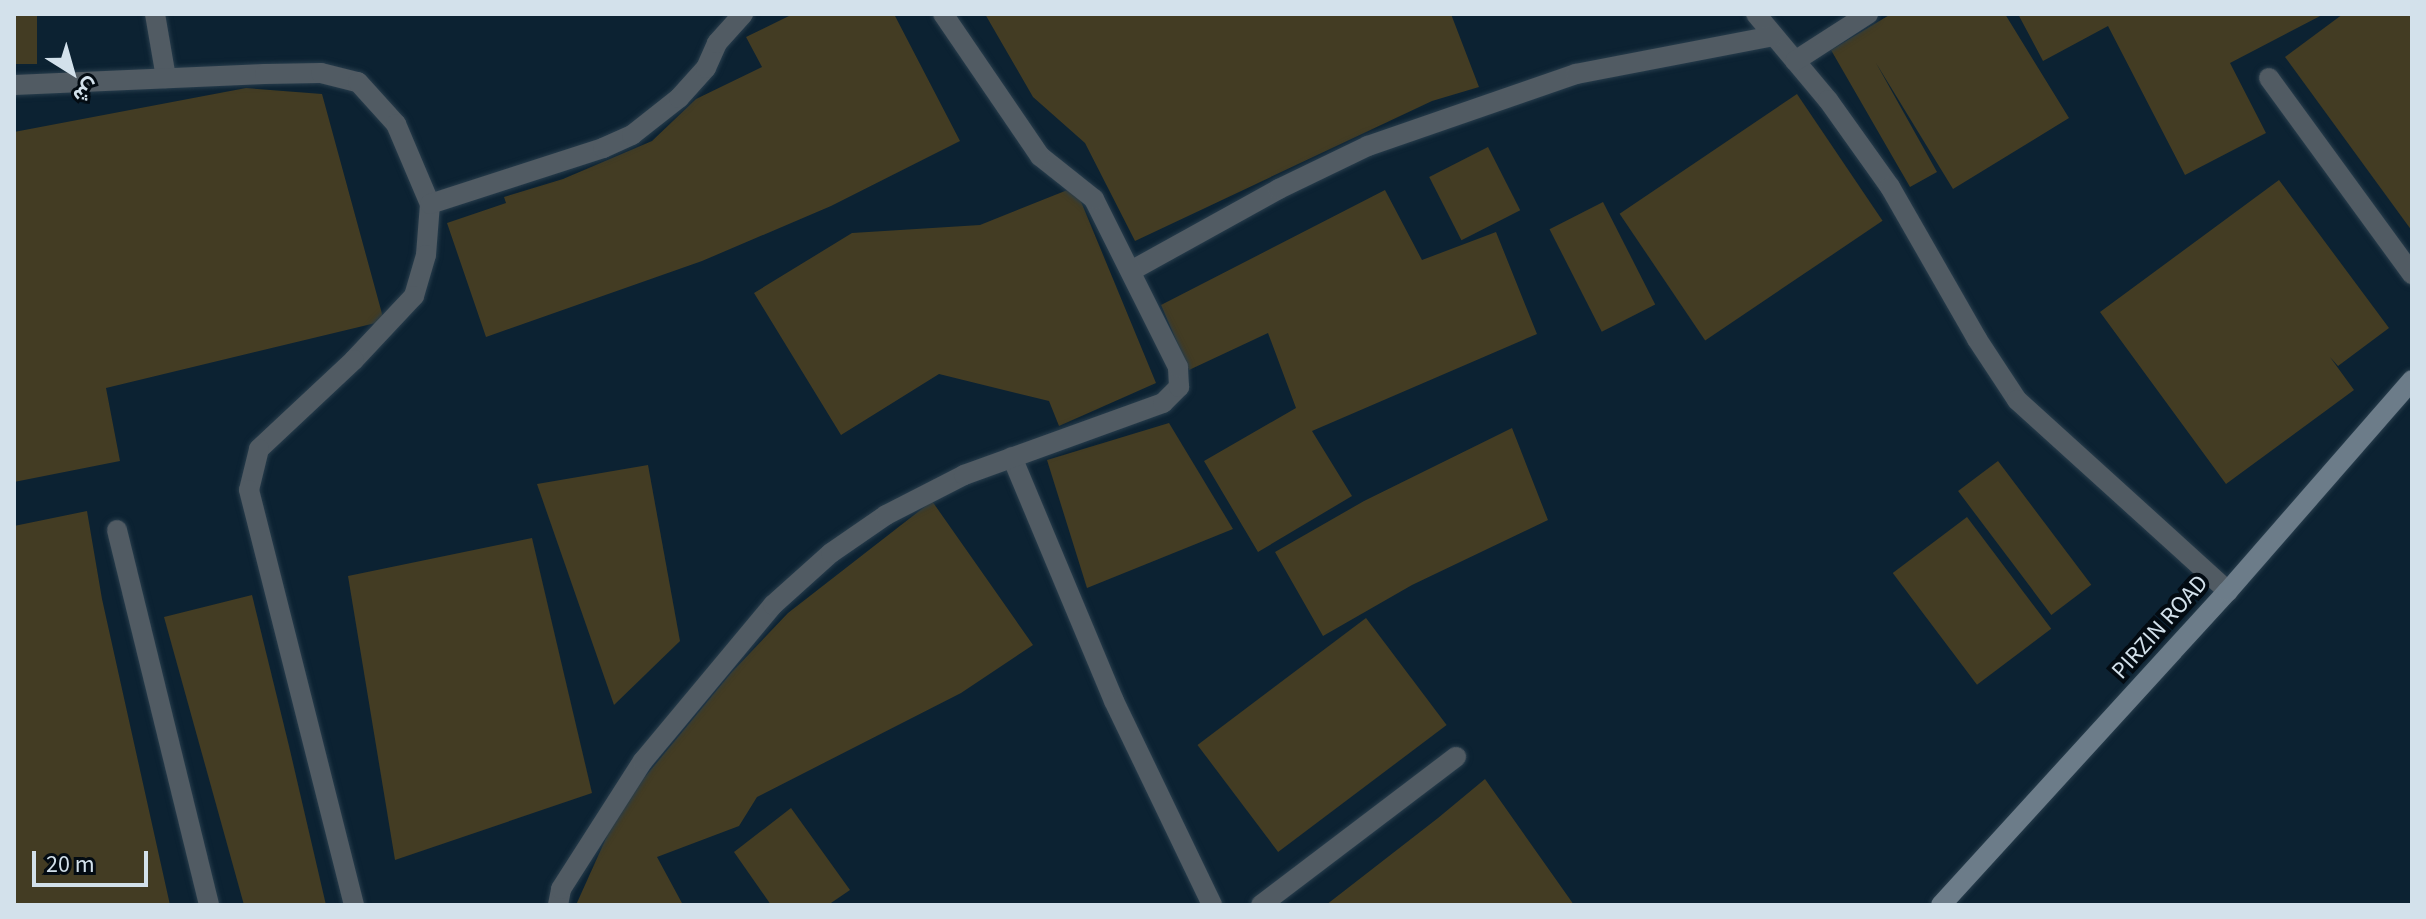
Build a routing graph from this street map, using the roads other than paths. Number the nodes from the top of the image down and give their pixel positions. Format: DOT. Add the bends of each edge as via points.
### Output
graph roads {
  1 [pos="155,14"];
  2 [pos="743,14"];
  3 [pos="943,14"];
  4 [pos="1756,14"];
  5 [pos="1868,14"];
  6 [pos="1773,36"];
  7 [pos="1795,61"];
  8 [pos="166,78"];
  9 [pos="2269,78"];
  10 [pos="14,85"];
  11 [pos="430,204"];
  12 [pos="1131,271"];
  13 [pos="2412,274"];
  14 [pos="2412,380"];
  15 [pos="1012,457"];
  16 [pos="117,530"];
  17 [pos="2228,591"];
  18 [pos="1456,757"];
  19 [pos="209,905"];
  20 [pos="354,905"];
  21 [pos="558,905"];
  22 [pos="1212,905"];
  23 [pos="1261,905"];
  24 [pos="1941,905"];
  1 -- 8 [label="street"];
  2 -- 11 [label="street" via="679,98 632,135"];
  3 -- 12 [label="street" via="1040,156 1094,199"];
  4 -- 6 [label="street"];
  5 -- 7 [label="street"];
  6 -- 7 [label="street"];
  6 -- 12 [label="street" via="1576,74 1368,146"];
  7 -- 17 [label="street" via="1890,187 2017,400"];
  8 -- 10 [label="street"];
  8 -- 11 [label="street" via="321,73 358,82 396,124"];
  9 -- 13 [label="street"];
  11 -- 20 [label="street" via="426,255 414,296 259,449 249,490"];
  12 -- 15 [label="street" via="1178,367 1179,387 1163,403"];
  14 -- 17 [label="street, PIRZIN ROAD"];
  15 -- 21 [label="street" via="886,515 831,553 773,605 643,761 561,889"];
  15 -- 22 [label="street" via="1114,701"];
  16 -- 19 [label="street"];
  17 -- 24 [label="street, PIRZIN ROAD"];
  18 -- 23 [label="street"];
}
